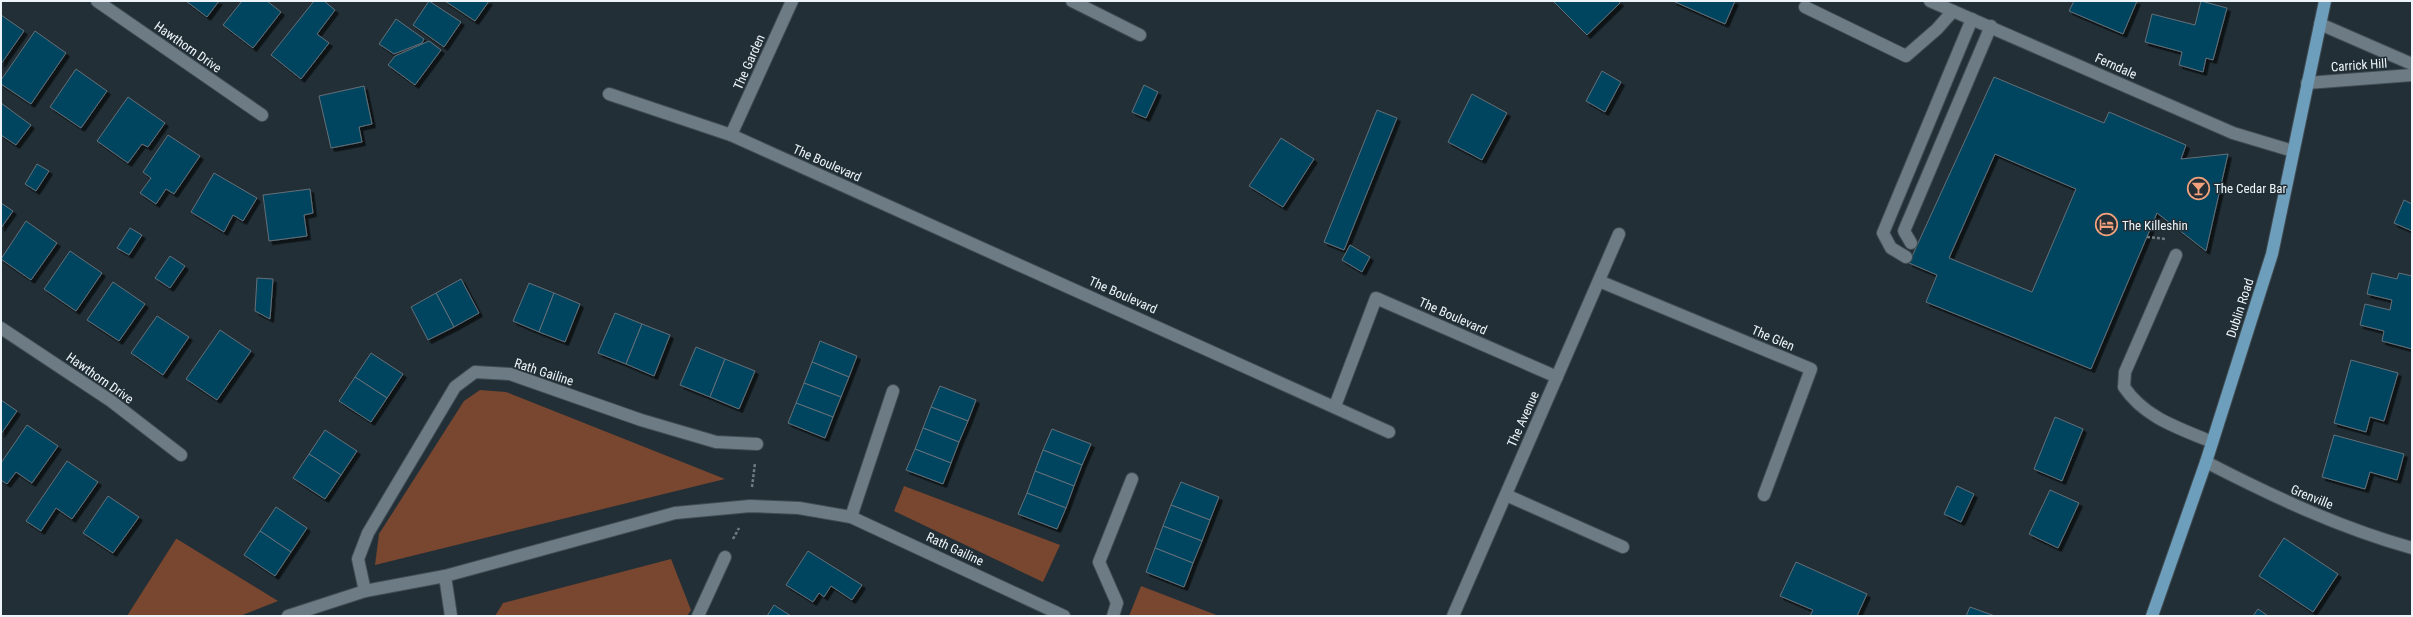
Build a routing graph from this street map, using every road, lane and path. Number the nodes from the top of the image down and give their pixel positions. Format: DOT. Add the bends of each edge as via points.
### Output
graph roads {
  1 [pos="97,1"];
  2 [pos="792,1"];
  3 [pos="1072,1"];
  4 [pos="1930,1"];
  5 [pos="2325,1"];
  6 [pos="1805,7"];
  7 [pos="1953,11"];
  8 [pos="1972,18"];
  9 [pos="2320,24"];
  10 [pos="1991,26"];
  11 [pos="1140,35"];
  12 [pos="2412,64"];
  13 [pos="2412,75"];
  14 [pos="2307,83"];
  15 [pos="609,94"];
  16 [pos="262,115"];
  17 [pos="731,135"];
  18 [pos="2293,151"];
  19 [pos="1619,234"];
  20 [pos="1911,243"];
  21 [pos="2176,255"];
  22 [pos="1906,256"];
  23 [pos="1599,281"];
  24 [pos="1,328"];
  25 [pos="1557,377"];
  26 [pos="893,391"];
  27 [pos="1335,406"];
  28 [pos="1389,432"];
  29 [pos="2212,442"];
  30 [pos="757,444"];
  31 [pos="181,455"];
  32 [pos="2206,462"];
  33 [pos="1132,479"];
  34 [pos="1506,495"];
  35 [pos="1764,495"];
  36 [pos="851,517"];
  37 [pos="1623,546"];
  38 [pos="2412,548"];
  39 [pos="725,557"];
  40 [pos="445,576"];
  41 [pos="365,591"];
  42 [pos="1045,612"];
  43 [pos="288,616"];
  44 [pos="451,616"];
  45 [pos="698,616"];
  46 [pos="1064,616"];
  47 [pos="1113,616"];
  48 [pos="1453,616"];
  49 [pos="2152,616"];
  1 -- 16 [label="street, Hawthorn Drive"];
  2 -- 17 [label="street, The Garden"];
  3 -- 11 [label="street"];
  4 -- 7 [label="street, Ferndale"];
  5 -- 9 [label="main road, Dublin Road"];
  6 -- 7 [label="street" via="1906,56"];
  7 -- 8 [label="street, Ferndale"];
  8 -- 10 [label="street, Ferndale"];
  8 -- 22 [label="street" via="1883,233 1891,248"];
  9 -- 12 [label="street, Carrick Hill"];
  9 -- 14 [label="main road, Dublin Road"];
  10 -- 18 [label="street, Ferndale" via="2233,133"];
  10 -- 20 [label="street" via="1904,231"];
  13 -- 14 [label="street, Carrick Hill"];
  14 -- 18 [label="main road, Dublin Road"];
  15 -- 17 [label="street, The Boulevard"];
  17 -- 27 [label="street, The Boulevard"];
  18 -- 29 [label="main road, Dublin Road" via="2272,254"];
  19 -- 23 [label="street, The Avenue"];
  21 -- 29 [label="street" via="2125,372 2124,387 2134,401 2150,414"];
  23 -- 25 [label="street, The Avenue"];
  23 -- 35 [label="street, The Glen" via="1811,369"];
  24 -- 31 [label="street, Hawthorn Drive" via="111,401"];
  25 -- 27 [label="street, The Boulevard" via="1376,298"];
  25 -- 34 [label="street, The Avenue"];
  26 -- 36 [label="street"];
  27 -- 28 [label="street"];
  29 -- 32 [label="main road, Dublin Road"];
  30 -- 41 [label="street, Rath Gailine" via="716,442 641,420 510,374 475,372 455,387 368,532 358,559"];
  32 -- 38 [label="street, Grenville" via="2275,497 2380,539"];
  32 -- 49 [label="main road, Dublin Road"];
  33 -- 47 [label="street" via="1099,562 1117,603"];
  34 -- 37 [label="street"];
  34 -- 48 [label="street, The Avenue"];
  36 -- 40 [label="street, Rath Gailine" via="799,508 750,506 675,513"];
  36 -- 42 [label="street, Rath Gailine"];
  39 -- 45 [label="street"];
  40 -- 41 [label="street, Rath Gailine"];
  40 -- 44 [label="street"];
  41 -- 43 [label="street, Rath Gailine"];
  42 -- 46 [label="street, Rath Gailine"];
}
